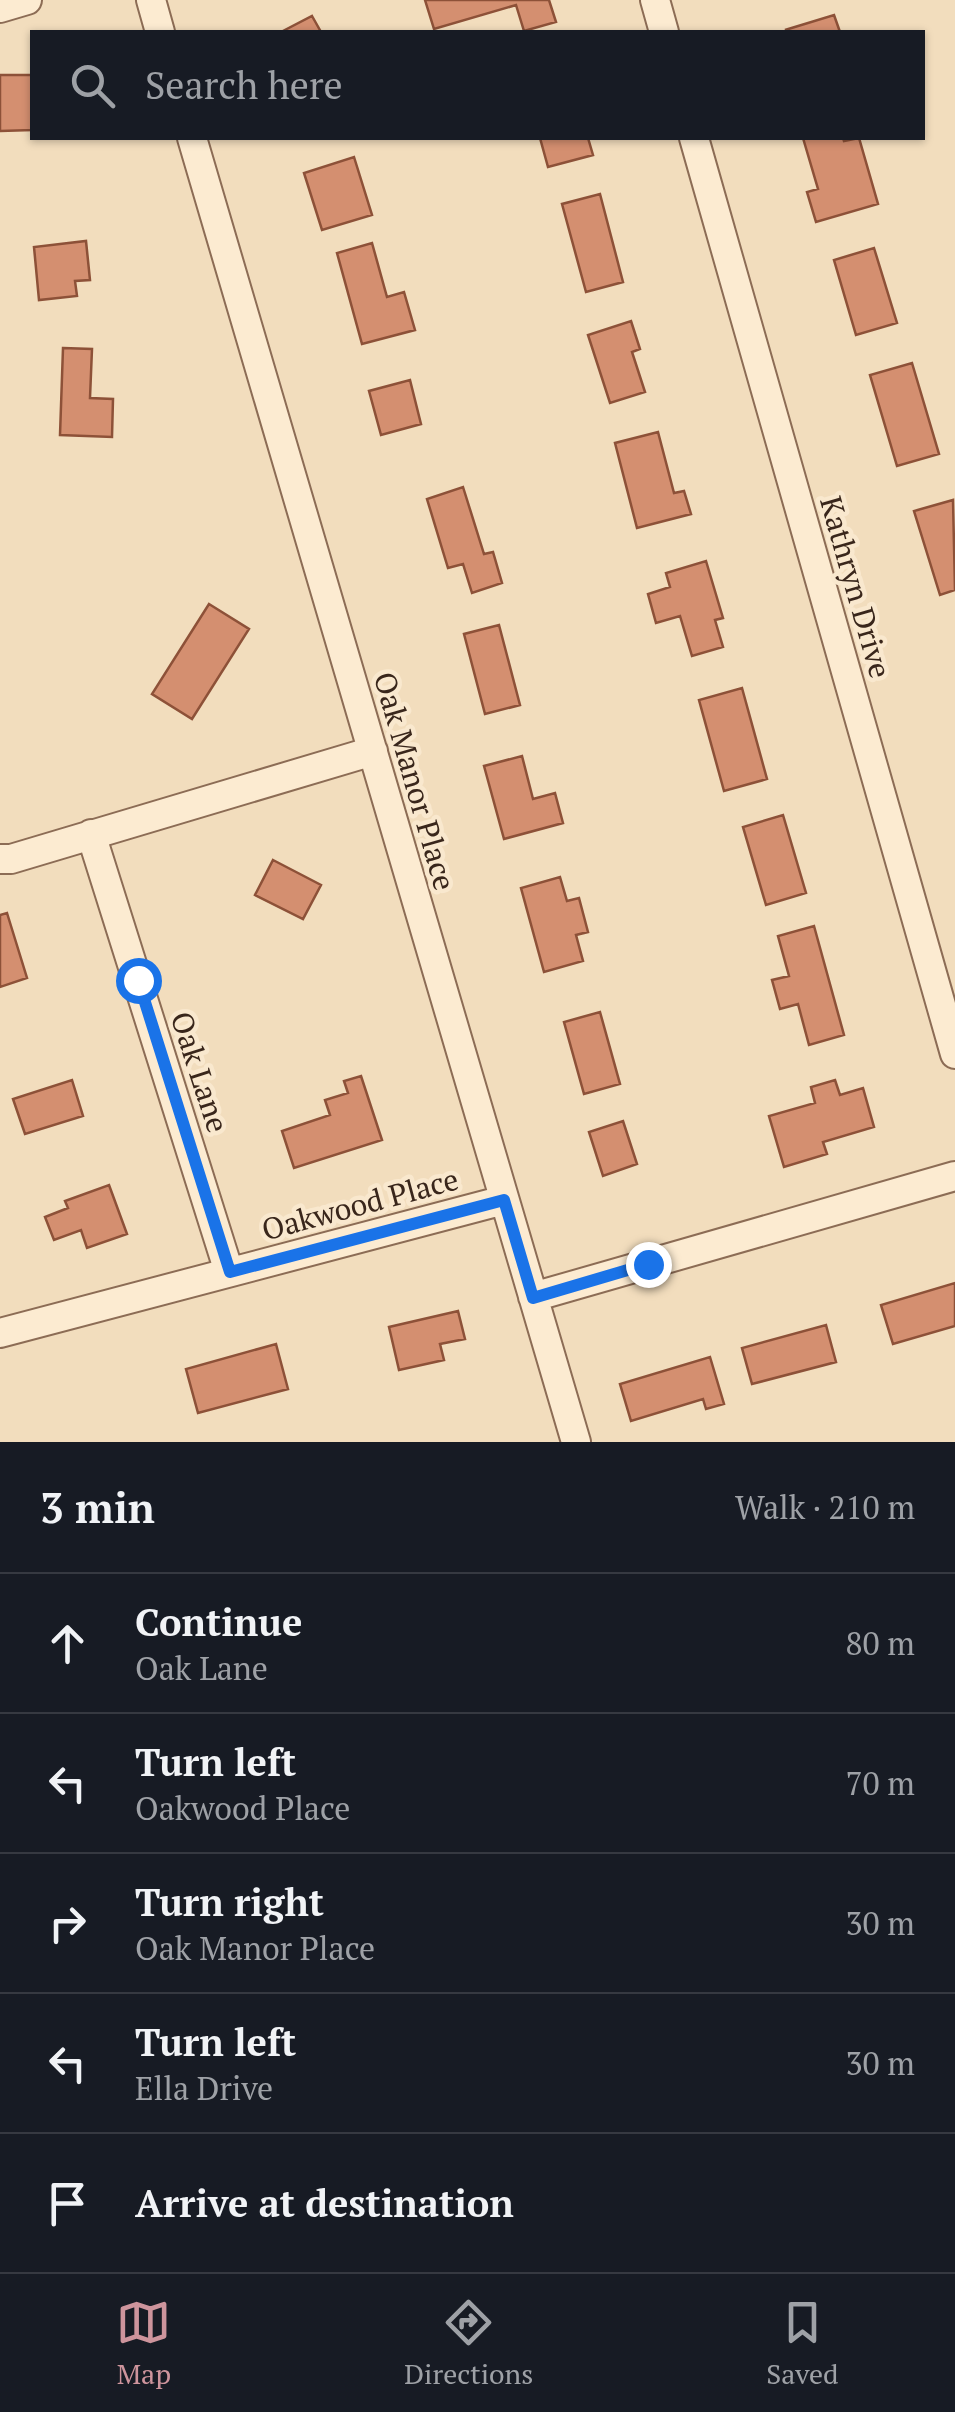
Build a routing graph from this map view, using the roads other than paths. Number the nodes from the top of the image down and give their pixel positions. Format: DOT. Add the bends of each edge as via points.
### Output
graph roads {
  1 [pos="27,0"];
  2 [pos="151,0"];
  3 [pos="655,0"];
  4 [pos="0,8"];
  5 [pos="159,30"];
  6 [pos="663,30"];
  7 [pos="193,140"];
  8 [pos="695,140"];
  9 [pos="373,751"];
  10 [pos="91,834"];
  11 [pos="0,859"];
  12 [pos="955,1054"];
  13 [pos="955,1176"];
  14 [pos="504,1200"];
  15 [pos="230,1272"];
  16 [pos="533,1298"];
  17 [pos="0,1334"];
  18 [pos="576,1442"];
  1 -- 4 [label="street"];
  2 -- 5 [label="street"];
  3 -- 6 [label="street"];
  7 -- 9 [label="street, Oak Manor Place"];
  8 -- 12 [label="street, Kathryn Drive"];
  9 -- 10 [label="street"];
  9 -- 14 [label="street, Oak Manor Place"];
  10 -- 11 [label="street"];
  10 -- 15 [label="street, Oak Lane"];
  13 -- 16 [label="street"];
  14 -- 15 [label="street, Oakwood Place"];
  14 -- 16 [label="street, Oak Manor Place"];
  15 -- 17 [label="street, Oakwood Place"];
  16 -- 18 [label="street, Oak Manor Place"];
}
